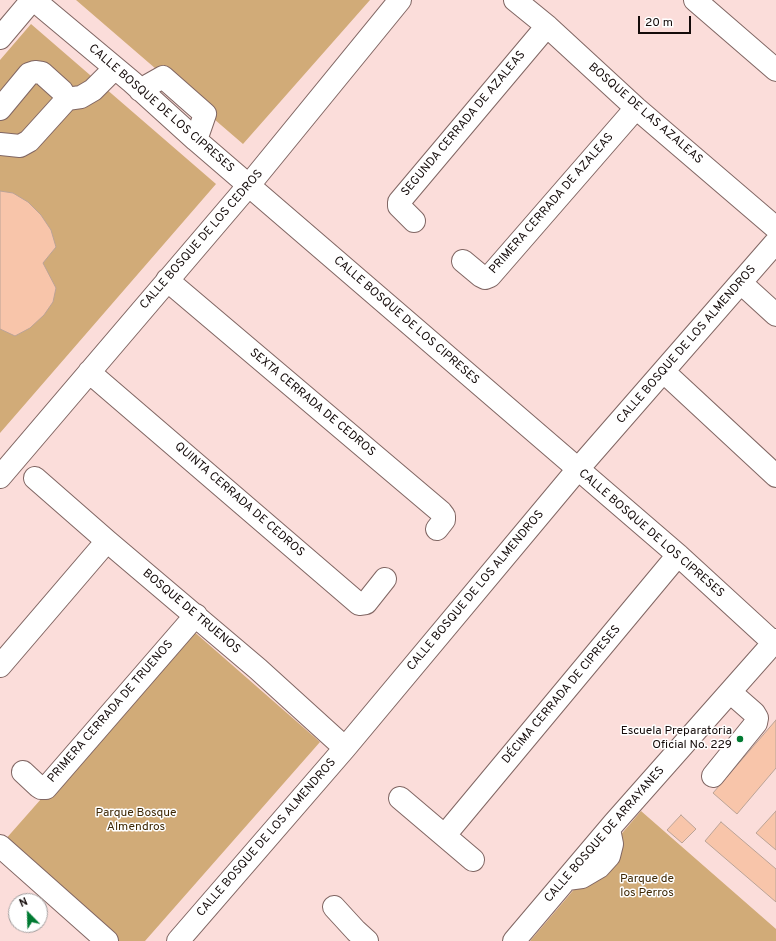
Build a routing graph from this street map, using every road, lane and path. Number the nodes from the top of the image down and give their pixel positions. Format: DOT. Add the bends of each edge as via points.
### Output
graph roads {
  1 [pos="33,0"];
  2 [pos="400,0"];
  3 [pos="515,0"];
  4 [pos="695,0"];
  5 [pos="547,26"];
  6 [pos="0,38"];
  7 [pos="115,68"];
  8 [pos="776,70"];
  9 [pos="67,98"];
  10 [pos="636,108"];
  11 [pos="0,109"];
  12 [pos="0,144"];
  13 [pos="249,186"];
  14 [pos="414,221"];
  15 [pos="776,228"];
  16 [pos="776,242"];
  17 [pos="463,261"];
  18 [pos="167,280"];
  19 [pos="741,283"];
  20 [pos="776,315"];
  21 [pos="89,372"];
  22 [pos="664,372"];
  23 [pos="578,469"];
  24 [pos="0,476"];
  25 [pos="776,476"];
  26 [pos="35,478"];
  27 [pos="437,529"];
  28 [pos="108,541"];
  29 [pos="678,555"];
  30 [pos="385,578"];
  31 [pos="196,615"];
  32 [pos="775,643"];
  33 [pos="0,666"];
  34 [pos="730,692"];
  35 [pos="345,748"];
  36 [pos="23,772"];
  37 [pos="713,776"];
  38 [pos="400,798"];
  39 [pos="445,835"];
  40 [pos="0,846"];
  41 [pos="473,860"];
  42 [pos="334,907"];
  43 [pos="357,938"];
  44 [pos="107,941"];
  45 [pos="178,941"];
  46 [pos="514,941"];
  1 -- 6 [label="street"];
  1 -- 7 [label="street, CALLE BOSQUE DE LOS CIPRESES"];
  2 -- 13 [label="street, CALLE BOSQUE DE LOS CEDROS"];
  3 -- 5 [label="street, BOSQUE DE LAS AZALEAS"];
  4 -- 8 [label="street"];
  5 -- 10 [label="street, BOSQUE DE LAS AZALEAS"];
  5 -- 14 [label="street, SEGUNDA CERRADA DE AZALEAS" via="399,202 399,206"];
  7 -- 9 [label="street" via="93,90 81,97"];
  7 -- 13 [label="street, CALLE BOSQUE DE LOS CIPRESES"];
  9 -- 11 [label="street" via="42,73 35,72 29,74"];
  9 -- 12 [label="street" via="29,141 20,146"];
  10 -- 15 [label="street, BOSQUE DE LAS AZALEAS"];
  10 -- 17 [label="street, PRIMERA CERRADA DE AZALEAS" via="490,276 481,276"];
  13 -- 18 [label="street, CALLE BOSQUE DE LOS CEDROS"];
  13 -- 23 [label="street, CALLE BOSQUE DE LOS CIPRESES"];
  16 -- 19 [label="street, CALLE BOSQUE DE LOS ALMENDROS"];
  18 -- 21 [label="street, CALLE BOSQUE DE LOS CEDROS"];
  18 -- 27 [label="street, SEXTA CERRADA DE CEDROS" via="441,512 444,520"];
  19 -- 20 [label="street"];
  19 -- 22 [label="street, CALLE BOSQUE DE LOS ALMENDROS"];
  21 -- 24 [label="street, CALLE BOSQUE DE LOS CEDROS"];
  21 -- 30 [label="street, QUINTA CERRADA DE CEDROS" via="359,604 366,603"];
  22 -- 23 [label="street, CALLE BOSQUE DE LOS ALMENDROS"];
  22 -- 25 [label="street"];
  23 -- 29 [label="street, CALLE BOSQUE DE LOS CIPRESES"];
  23 -- 35 [label="street, CALLE BOSQUE DE LOS ALMENDROS"];
  26 -- 28 [label="street, BOSQUE DE TRUENOS"];
  28 -- 31 [label="street, BOSQUE DE TRUENOS"];
  28 -- 33 [label="street"];
  29 -- 32 [label="street, CALLE BOSQUE DE LOS CIPRESES"];
  29 -- 39 [label="street, DÉCIMA CERRADA DE CIPRESES"];
  31 -- 35 [label="street, BOSQUE DE TRUENOS"];
  31 -- 36 [label="street, PRIMERA CERRADA DE TRUENOS" via="46,788 38,786"];
  32 -- 34 [label="street, CALLE BOSQUE DE ARRAYANES"];
  34 -- 37 [label="street" via="754,714 757,718 756,723"];
  34 -- 46 [label="street, CALLE BOSQUE DE ARRAYANES"];
  35 -- 45 [label="street, CALLE BOSQUE DE LOS ALMENDROS"];
  38 -- 39 [label="street"];
  39 -- 41 [label="street"];
  40 -- 44 [label="street"];
  42 -- 43 [label="street"];
}
